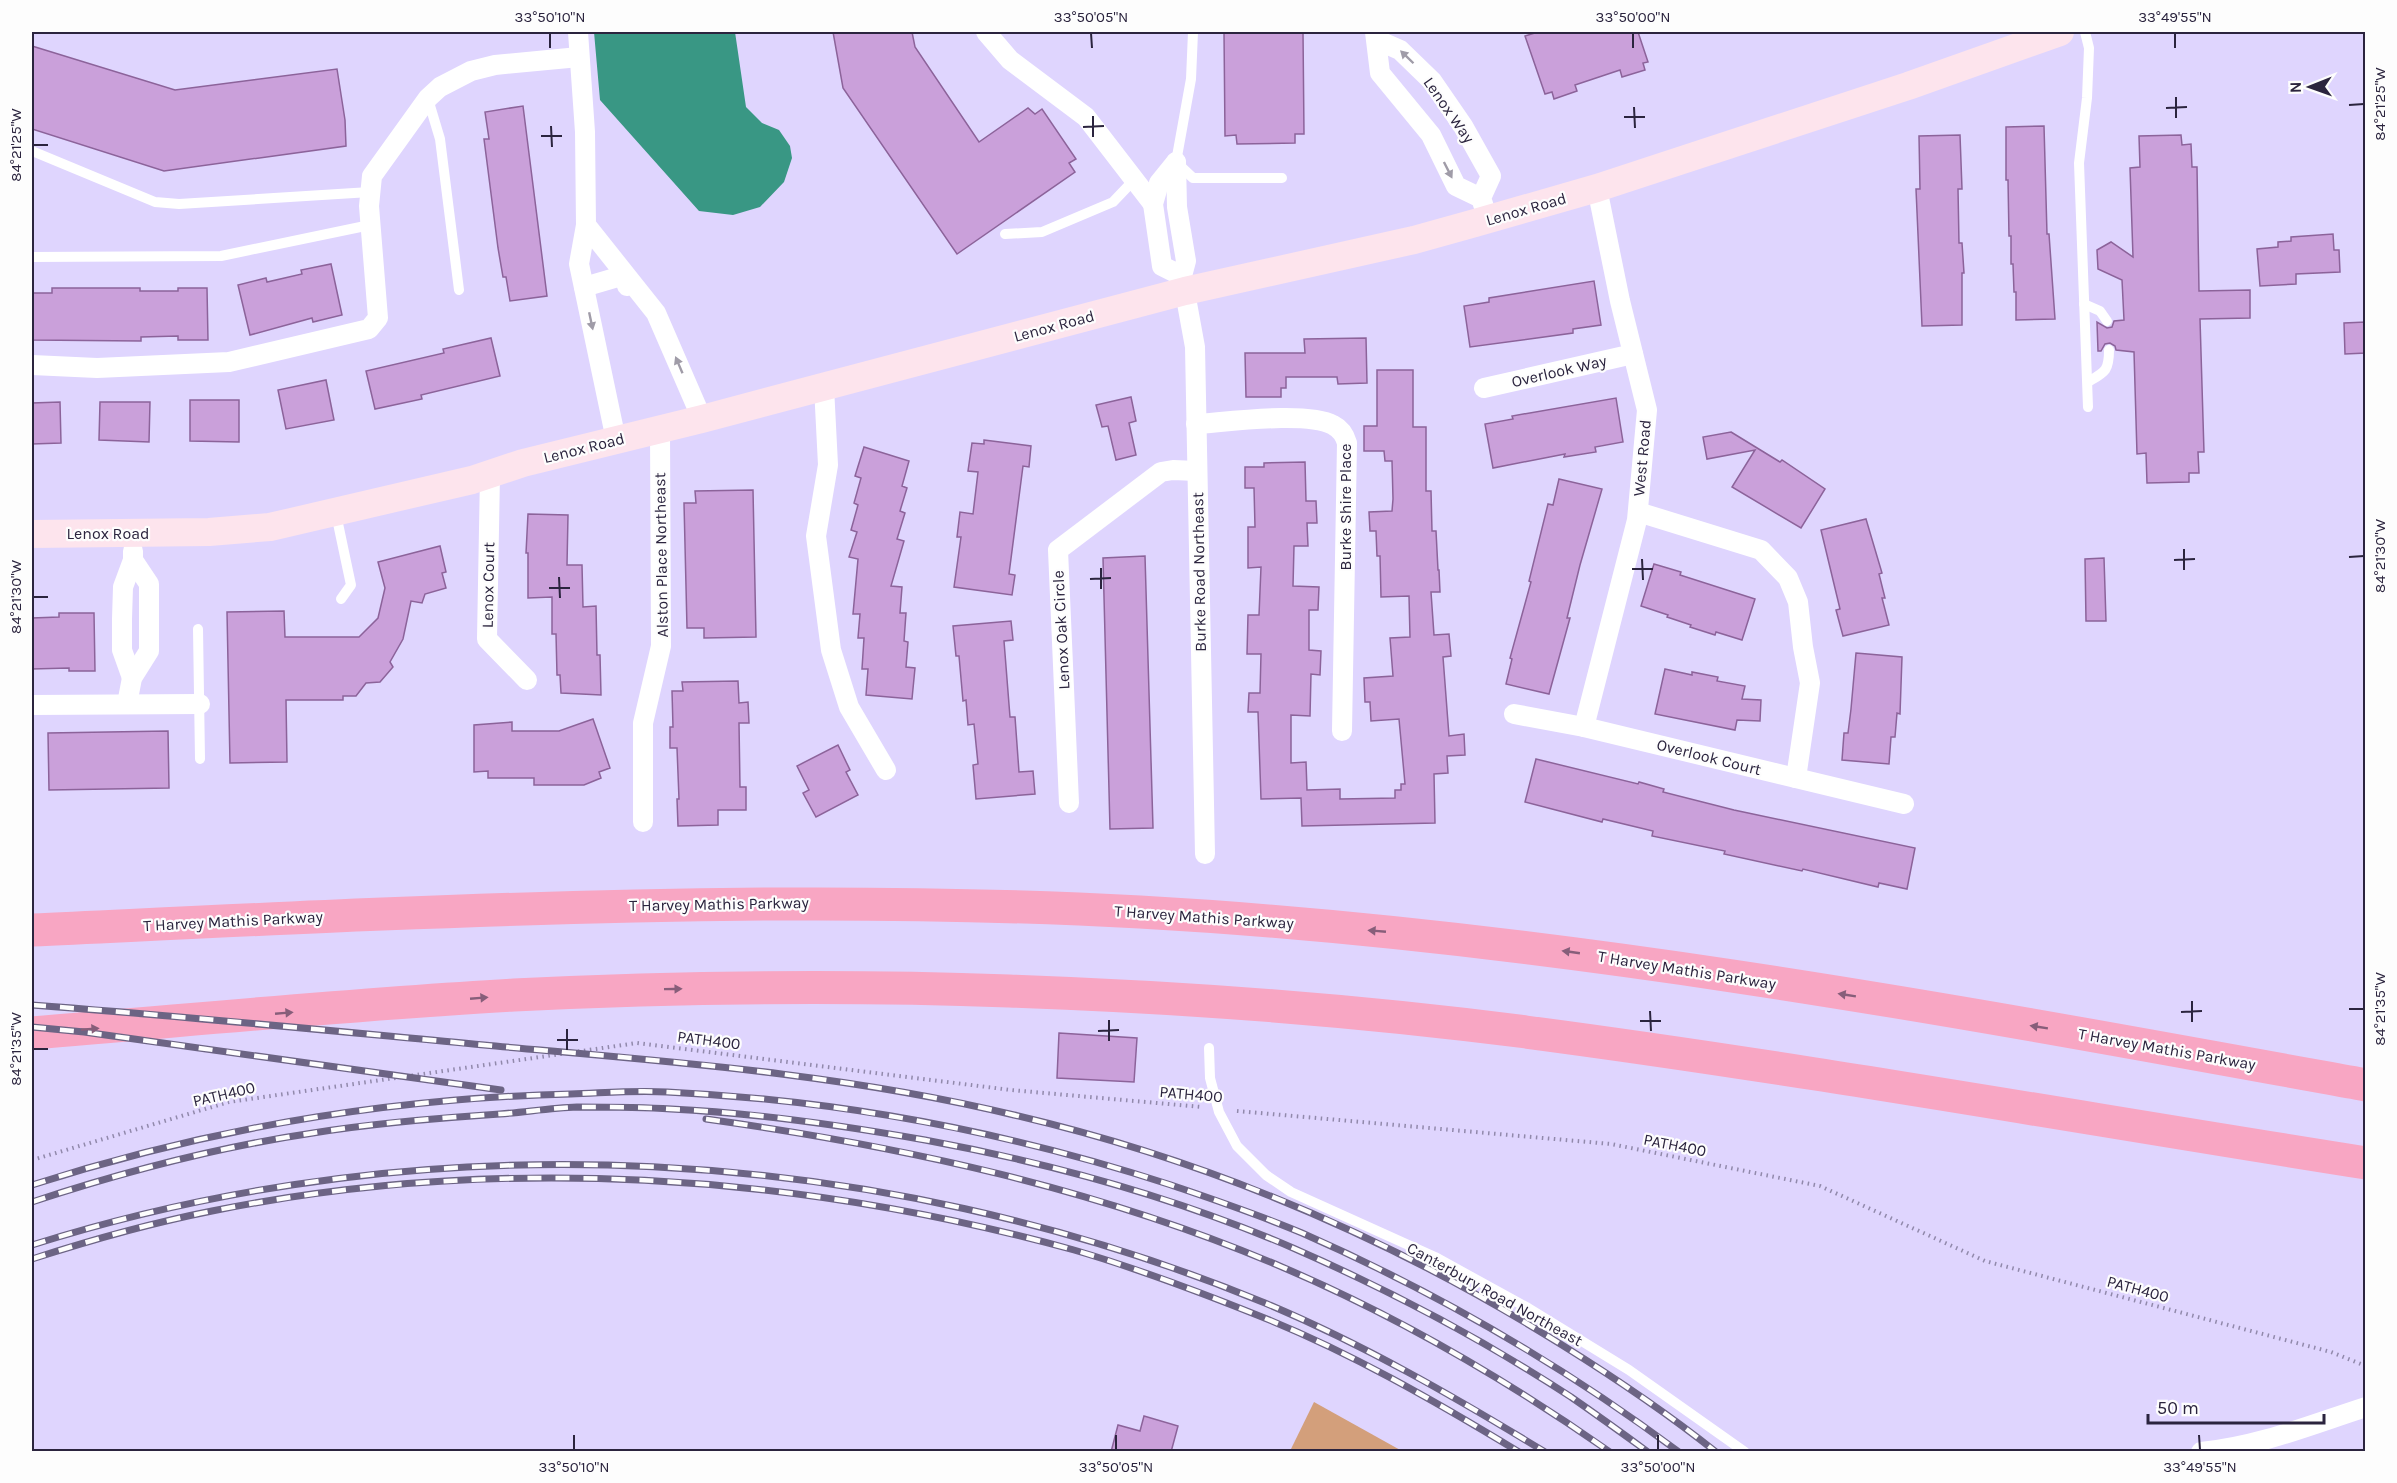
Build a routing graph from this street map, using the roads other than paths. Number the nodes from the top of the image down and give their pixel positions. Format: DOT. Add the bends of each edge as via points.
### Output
graph roads {
  1 [pos="578,32"];
  2 [pos="986,32"];
  3 [pos="1193,32"];
  4 [pos="2060,32"];
  5 [pos="2085,32"];
  6 [pos="1376,34"];
  7 [pos="579,57"];
  8 [pos="428,98"];
  9 [pos="1458,119"];
  10 [pos="1431,135"];
  11 [pos="32,151"];
  12 [pos="1176,162"];
  13 [pos="1282,178"];
  14 [pos="1134,181"];
  15 [pos="1597,188"];
  16 [pos="370,192"];
  17 [pos="1153,204"];
  18 [pos="1485,209"];
  19 [pos="370,225"];
  20 [pos="586,225"];
  21 [pos="1180,225"];
  22 [pos="1156,229"];
  23 [pos="1005,234"];
  24 [pos="32,257"];
  25 [pos="625,274"];
  26 [pos="1183,284"];
  27 [pos="584,287"];
  28 [pos="459,290"];
  29 [pos="2084,304"];
  30 [pos="2107,321"];
  31 [pos="2109,350"];
  32 [pos="1633,354"];
  33 [pos="32,365"];
  34 [pos="2088,382"];
  35 [pos="824,387"];
  36 [pos="1484,388"];
  37 [pos="2088,407"];
  38 [pos="702,419"];
  39 [pos="1196,424"];
  40 [pos="660,430"];
  41 [pos="616,440"];
  42 [pos="1197,471"];
  43 [pos="490,474"];
  44 [pos="335,512"];
  45 [pos="1638,512"];
  46 [pos="32,534"];
  47 [pos="132,547"];
  48 [pos="341,599"];
  49 [pos="136,618"];
  50 [pos="198,629"];
  51 [pos="132,678"];
  52 [pos="527,680"];
  53 [pos="127,704"];
  54 [pos="200,704"];
  55 [pos="32,705"];
  56 [pos="1514,714"];
  57 [pos="1584,727"];
  58 [pos="1342,731"];
  59 [pos="200,759"];
  60 [pos="886,770"];
  61 [pos="1796,778"];
  62 [pos="1070,803"];
  63 [pos="1904,804"];
  64 [pos="643,822"];
  65 [pos="1205,854"];
  66 [pos="32,930"];
  67 [pos="32,1033"];
  68 [pos="2084,1034"];
  69 [pos="1209,1047"];
  70 [pos="2366,1063"];
  71 [pos="2366,1085"];
  72 [pos="2366,1163"];
  73 [pos="2366,1407"];
  74 [pos="2225,1450"];
  75 [pos="1745,1452"];
  76 [pos="2201,1452"];
  1 -- 7 [label="street"];
  2 -- 14 [label="street" via="1010,60 1086,117"];
  3 -- 12 [label="lane" via="1191,79"];
  4 -- 15 [label="street, Lenox Road"];
  5 -- 29 [label="lane" via="2089,48 2087,98 2079,163"];
  9 -- 6 [label="street, Lenox Way, one-way" via="1432,81 1400,50"];
  6 -- 10 [label="street, Lenox Way" via="1380,73"];
  7 -- 8 [label="street" via="471,71"];
  7 -- 20 [label="street"];
  8 -- 16 [label="street" via="372,176"];
  8 -- 28 [label="lane" via="440,139"];
  9 -- 10 [label="street"];
  9 -- 18 [label="street, Lenox Way" via="1491,176"];
  10 -- 18 [label="street, Lenox Way, one-way" via="1456,186"];
  11 -- 16 [label="lane" via="155,202 179,204"];
  12 -- 13 [label="lane" via="1193,178"];
  12 -- 17 [label="street" via="1159,183"];
  12 -- 21 [label="street, Burke Road Northeast"];
  14 -- 17 [label="street"];
  14 -- 23 [label="lane" via="1113,202 1042,232"];
  15 -- 18 [label="street, Lenox Road"];
  15 -- 32 [label="street, West Road"];
  16 -- 19 [label="street"];
  17 -- 22 [label="street"];
  18 -- 26 [label="street, Lenox Road" via="1414,240"];
  19 -- 24 [label="lane" via="220,256"];
  19 -- 33 [label="street" via="378,318 369,329 230,362 97,368"];
  20 -- 25 [label="street"];
  20 -- 27 [label="street" via="579,264"];
  21 -- 22 [label="street"];
  21 -- 26 [label="street, Burke Road Northeast" via="1186,261"];
  22 -- 26 [label="street" via="1161,266"];
  25 -- 27 [label="street"];
  38 -- 25 [label="street, one-way" via="656,313 645,309 628,291"];
  26 -- 35 [label="street, Lenox Road"];
  26 -- 39 [label="street, Burke Road Northeast" via="1194,347"];
  27 -- 41 [label="street, one-way"];
  29 -- 30 [label="lane" via="2100,311"];
  29 -- 34 [label="lane"];
  31 -- 34 [label="lane" via="2109,366"];
  32 -- 36 [label="street, Overlook Way"];
  32 -- 45 [label="street, West Road" via="1647,410"];
  34 -- 37 [label="lane"];
  35 -- 38 [label="street, Lenox Road"];
  35 -- 60 [label="street" via="828,465 816,536 831,651 849,707"];
  38 -- 40 [label="street, Lenox Road"];
  39 -- 42 [label="street, Burke Road Northeast"];
  39 -- 58 [label="street, Burke Shire Place" via="1303,419 1334,425 1345,435"];
  40 -- 41 [label="street, Lenox Road"];
  40 -- 64 [label="street, Alston Place Northeast" via="662,646 643,723"];
  41 -- 43 [label="street, Lenox Road"];
  42 -- 62 [label="street, Lenox Oak Circle" via="1161,472 1058,550"];
  42 -- 65 [label="street, Burke Road Northeast"];
  43 -- 44 [label="street, Lenox Road"];
  43 -- 52 [label="street, Lenox Court" via="487,639"];
  44 -- 47 [label="street, Lenox Road" via="270,527 209,532"];
  44 -- 48 [label="lane" via="351,585"];
  45 -- 57 [label="street, West Road"];
  45 -- 61 [label="street" via="1761,550 1788,578 1798,602 1810,682"];
  46 -- 47 [label="street, Lenox Road"];
  47 -- 49 [label="street" via="123,587"];
  47 -- 49 [label="street" via="149,584"];
  49 -- 51 [label="street" via="122,650"];
  49 -- 51 [label="street" via="149,651"];
  50 -- 54 [label="lane"];
  51 -- 53 [label="street"];
  53 -- 54 [label="street"];
  53 -- 55 [label="street"];
  54 -- 59 [label="lane"];
  56 -- 57 [label="street, Overlook Court"];
  57 -- 61 [label="street, Overlook Court"];
  61 -- 63 [label="street, Overlook Court"];
  68 -- 66 [label="highway, T Harvey Mathis Parkway, one-way" via="1531,947 1308,924 1119,911 742,903 502,908"];
  67 -- 72 [label="highway, one-way" via="631,990 882,988 1138,997 1381,1017 1658,1050"];
  68 -- 70 [label="highway"];
  68 -- 71 [label="highway, T Harvey Mathis Parkway"];
  69 -- 75 [label="lane, Canterbury Road Northeast" via="1210,1078 1218,1109 1237,1146 1266,1175 1291,1192 1435,1257 1528,1308 1629,1370"];
  73 -- 74 [label="street" via="2284,1436"];
  74 -- 76 [label="street"];
}
